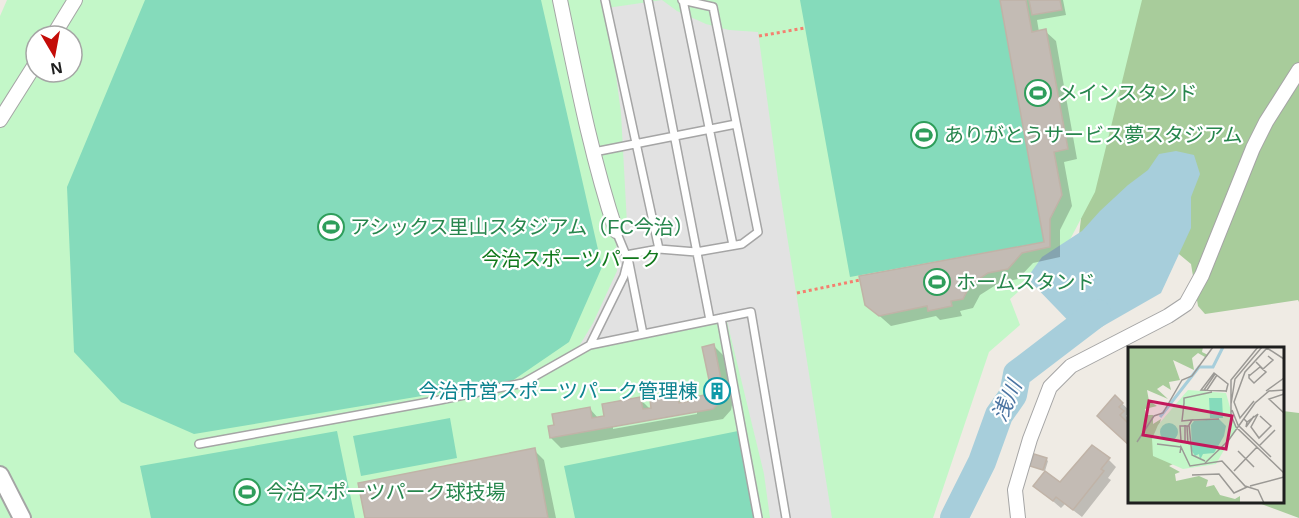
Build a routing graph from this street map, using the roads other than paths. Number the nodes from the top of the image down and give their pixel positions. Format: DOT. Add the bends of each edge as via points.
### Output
graph roads {
  1 [pos="75,0"];
  2 [pos="560,0"];
  3 [pos="605,0"];
  4 [pos="648,0"];
  5 [pos="682,0"];
  6 [pos="60,24"];
  7 [pos="1299,70"];
  8 [pos="24,82"];
  9 [pos="0,120"];
  10 [pos="736,124"];
  11 [pos="709,129"];
  12 [pos="674,136"];
  13 [pos="636,143"];
  14 [pos="594,152"];
  15 [pos="616,231"];
  16 [pos="733,245"];
  17 [pos="659,249"];
  18 [pos="696,252"];
  19 [pos="627,258"];
  20 [pos="722,318"];
  21 [pos="710,320"];
  22 [pos="643,334"];
  23 [pos="590,345"];
  24 [pos="199,444"];
  25 [pos="0,475"];
  26 [pos="22,518"];
  27 [pos="758,518"];
  28 [pos="786,518"];
  29 [pos="1018,518"];
  1 -- 6 [label="street"];
  2 -- 14 [label="street"];
  3 -- 13 [label="lane"];
  4 -- 12 [label="lane"];
  5 -- 10 [label="lane" via="713,8"];
  5 -- 11 [label="lane"];
  7 -- 29 [label="street" via="1253,148 1202,275 1186,304 1071,366 1050,387 1015,490"];
  8 -- 9 [label="street"];
  10 -- 11 [label="lane"];
  10 -- 16 [label="lane" via="758,232 742,244"];
  11 -- 12 [label="lane"];
  11 -- 16 [label="lane"];
  12 -- 13 [label="lane"];
  12 -- 18 [label="lane"];
  13 -- 14 [label="lane"];
  13 -- 17 [label="lane"];
  14 -- 15 [label="street"];
  15 -- 19 [label="lane"];
  16 -- 18 [label="lane"];
  17 -- 18 [label="lane"];
  17 -- 19 [label="lane"];
  18 -- 21 [label="lane"];
  19 -- 22 [label="lane"];
  19 -- 23 [label="lane" via="624,276"];
  20 -- 21 [label="lane"];
  20 -- 27 [label="lane"];
  20 -- 28 [label="lane" via="751,312"];
  21 -- 22 [label="lane"];
  22 -- 23 [label="lane"];
  23 -- 24 [label="lane" via="523,382"];
  25 -- 26 [label="street"];
}
